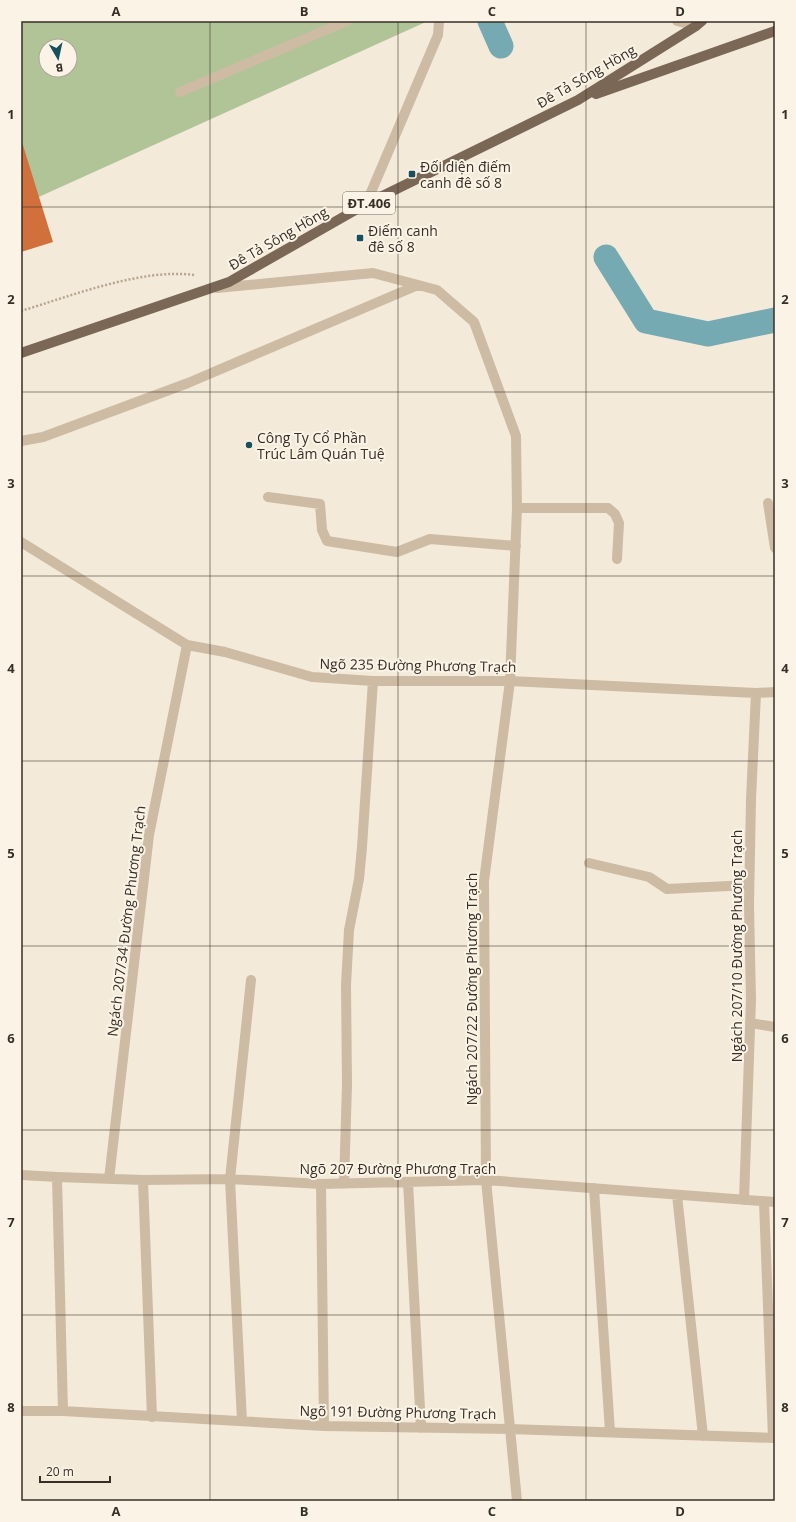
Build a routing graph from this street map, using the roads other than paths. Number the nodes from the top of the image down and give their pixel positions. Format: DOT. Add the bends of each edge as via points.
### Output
graph roads {
  1 [pos="347,21"];
  2 [pos="440,21"];
  3 [pos="677,21"];
  4 [pos="699,23"];
  5 [pos="775,31"];
  6 [pos="180,92"];
  7 [pos="578,100"];
  8 [pos="366,204"];
  9 [pos="418,285"];
  10 [pos="214,289"];
  11 [pos="21,353"];
  12 [pos="21,441"];
  13 [pos="268,496"];
  14 [pos="768,503"];
  15 [pos="517,508"];
  16 [pos="21,542"];
  17 [pos="516,546"];
  18 [pos="775,548"];
  19 [pos="617,559"];
  20 [pos="187,645"];
  21 [pos="373,681"];
  22 [pos="510,681"];
  23 [pos="775,692"];
  24 [pos="756,693"];
  25 [pos="589,863"];
  26 [pos="749,885"];
  27 [pos="251,980"];
  28 [pos="750,1023"];
  29 [pos="775,1026"];
  30 [pos="21,1175"];
  31 [pos="57,1178"];
  32 [pos="108,1179"];
  33 [pos="230,1179"];
  34 [pos="143,1180"];
  35 [pos="486,1180"];
  36 [pos="408,1182"];
  37 [pos="321,1184"];
  38 [pos="344,1184"];
  39 [pos="594,1188"];
  40 [pos="677,1195"];
  41 [pos="744,1200"];
  42 [pos="764,1202"];
  43 [pos="775,1202"];
  44 [pos="21,1411"];
  45 [pos="63,1411"];
  46 [pos="152,1417"];
  47 [pos="242,1421"];
  48 [pos="324,1426"];
  49 [pos="421,1428"];
  50 [pos="509,1429"];
  51 [pos="610,1432"];
  52 [pos="703,1436"];
  53 [pos="774,1438"];
  54 [pos="517,1501"];
  1 -- 6 [label="street"];
  2 -- 8 [label="street" via="438,35"];
  3 -- 4 [label="street"];
  4 -- 7 [label="main road, Đê Tả Sông Hồng / ĐT.406"];
  5 -- 7 [label="main road"];
  7 -- 8 [label="main road, Đê Tả Sông Hồng / ĐT.406"];
  8 -- 10 [label="main road, Đê Tả Sông Hồng / ĐT.406"];
  9 -- 10 [label="street, Ngách 207/22 Đường Phương Trạch" via="373,273"];
  9 -- 12 [label="street" via="174,388 43,437"];
  9 -- 15 [label="street, Ngách 207/22 Đường Phương Trạch" via="437,290 474,322 516,436"];
  10 -- 11 [label="main road, Đê Tả Sông Hồng / ĐT.406"];
  13 -- 17 [label="street" via="320,504 322,530 327,541 397,552 430,538"];
  14 -- 18 [label="street"];
  15 -- 17 [label="street, Ngách 207/22 Đường Phương Trạch"];
  15 -- 19 [label="street" via="608,508 615,514 619,524"];
  16 -- 20 [label="street, Ngõ 235 Đường Phương Trạch"];
  17 -- 22 [label="street, Ngách 207/22 Đường Phương Trạch"];
  20 -- 21 [label="street, Ngõ 235 Đường Phương Trạch" via="225,652 312,677"];
  20 -- 32 [label="street, Ngách 207/34 Đường Phương Trạch" via="149,834"];
  21 -- 22 [label="street, Ngõ 235 Đường Phương Trạch"];
  21 -- 38 [label="street" via="359,880 349,930"];
  22 -- 24 [label="street, Ngõ 235 Đường Phương Trạch"];
  22 -- 35 [label="street, Ngách 207/22 Đường Phương Trạch" via="484,881"];
  23 -- 24 [label="street, Ngõ 235 Đường Phương Trạch"];
  24 -- 26 [label="street, Ngách 207/10 Đường Phương Trạch"];
  25 -- 26 [label="street" via="649,877 667,889"];
  26 -- 28 [label="street, Ngách 207/10 Đường Phương Trạch"];
  27 -- 33 [label="street"];
  28 -- 29 [label="street"];
  28 -- 41 [label="street, Ngách 207/10 Đường Phương Trạch"];
  30 -- 31 [label="street, Ngõ 207 Đường Phương Trạch"];
  31 -- 32 [label="street, Ngõ 207 Đường Phương Trạch"];
  31 -- 45 [label="street"];
  32 -- 34 [label="street, Ngõ 207 Đường Phương Trạch"];
  33 -- 34 [label="street, Ngõ 207 Đường Phương Trạch"];
  33 -- 37 [label="street, Ngõ 207 Đường Phương Trạch"];
  33 -- 47 [label="street"];
  34 -- 46 [label="street"];
  35 -- 36 [label="street, Ngõ 207 Đường Phương Trạch"];
  35 -- 39 [label="street, Ngõ 207 Đường Phương Trạch"];
  35 -- 50 [label="street, Ngách 207/22 Đường Phương Trạch"];
  36 -- 38 [label="street, Ngõ 207 Đường Phương Trạch"];
  36 -- 49 [label="street"];
  37 -- 38 [label="street, Ngõ 207 Đường Phương Trạch"];
  37 -- 48 [label="street"];
  39 -- 40 [label="street, Ngõ 207 Đường Phương Trạch"];
  39 -- 51 [label="street"];
  40 -- 41 [label="street, Ngõ 207 Đường Phương Trạch"];
  40 -- 52 [label="street"];
  41 -- 42 [label="street, Ngõ 207 Đường Phương Trạch"];
  42 -- 43 [label="street, Ngõ 207 Đường Phương Trạch"];
  42 -- 53 [label="street"];
  44 -- 45 [label="street, Ngõ 191 Đường Phương Trạch"];
  45 -- 46 [label="street, Ngõ 191 Đường Phương Trạch"];
  46 -- 47 [label="street, Ngõ 191 Đường Phương Trạch"];
  47 -- 48 [label="street, Ngõ 191 Đường Phương Trạch"];
  48 -- 49 [label="street, Ngõ 191 Đường Phương Trạch"];
  49 -- 50 [label="street, Ngõ 191 Đường Phương Trạch"];
  50 -- 51 [label="street, Ngõ 191 Đường Phương Trạch"];
  50 -- 54 [label="street, Ngách 207/22 Đường Phương Trạch"];
  51 -- 52 [label="street, Ngõ 191 Đường Phương Trạch"];
  52 -- 53 [label="street, Ngõ 191 Đường Phương Trạch"];
}
